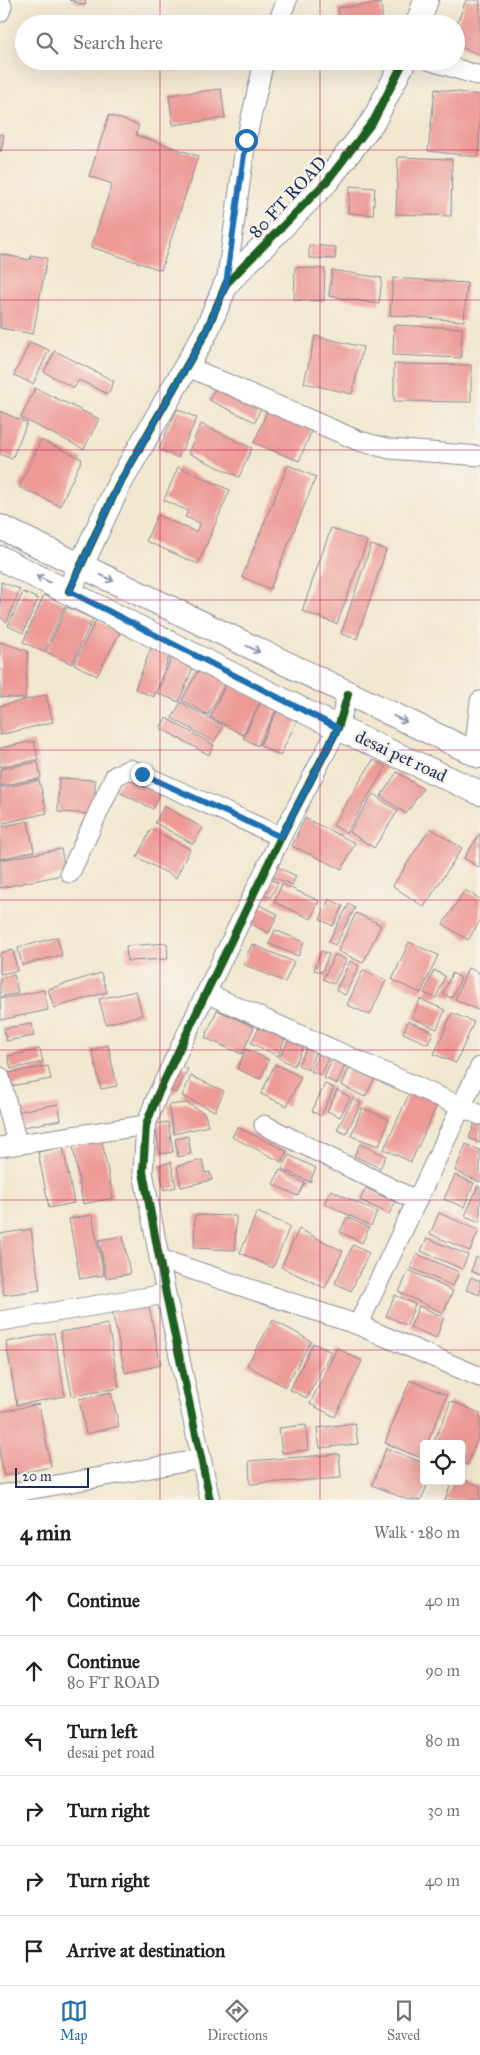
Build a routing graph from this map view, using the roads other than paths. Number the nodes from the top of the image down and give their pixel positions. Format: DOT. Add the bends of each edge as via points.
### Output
graph roads {
  1 [pos="287,0"];
  2 [pos="426,0"];
  3 [pos="281,15"];
  4 [pos="421,15"];
  5 [pos="262,70"];
  6 [pos="399,70"];
  7 [pos="460,70"];
  8 [pos="480,76"];
  9 [pos="226,284"];
  10 [pos="186,366"];
  11 [pos="480,456"];
  12 [pos="0,527"];
  13 [pos="0,558"];
  14 [pos="80,565"];
  15 [pos="69,591"];
  16 [pos="348,694"];
  17 [pos="480,701"];
  18 [pos="338,728"];
  19 [pos="477,755"];
  20 [pos="480,793"];
  21 [pos="281,837"];
  22 [pos="70,873"];
  23 [pos="206,993"];
  24 [pos="480,1067"];
  25 [pos="0,1077"];
  26 [pos="461,1106"];
  27 [pos="480,1115"];
  28 [pos="146,1125"];
  29 [pos="264,1125"];
  30 [pos="9,1145"];
  31 [pos="417,1201"];
  32 [pos="160,1259"];
  33 [pos="166,1294"];
  34 [pos="0,1321"];
  35 [pos="358,1325"];
  36 [pos="480,1377"];
  37 [pos="201,1459"];
  38 [pos="0,1495"];
  39 [pos="210,1500"];
  1 -- 3 [label="street"];
  2 -- 4 [label="street"];
  5 -- 9 [label="street" via="246,140"];
  6 -- 9 [label="street, 80 FT ROAD" via="374,120 327,181"];
  7 -- 8 [label="street"];
  9 -- 10 [label="street, 80 FT ROAD" via="206,332"];
  10 -- 11 [label="street" via="359,442 390,449"];
  10 -- 14 [label="street, 80 FT ROAD" via="118,486"];
  12 -- 14 [label="street, desai pet road"];
  15 -- 13 [label="street, desai pet road, one-way"];
  14 -- 15 [label="street, 80 FT ROAD"];
  14 -- 16 [label="street, desai pet road, one-way"];
  15 -- 18 [label="street, desai pet road"];
  16 -- 18 [label="street"];
  16 -- 19 [label="street, desai pet road, one-way"];
  17 -- 19 [label="street"];
  18 -- 20 [label="street, desai pet road"];
  18 -- 21 [label="street"];
  21 -- 22 [label="street" via="130,769 115,776"];
  21 -- 23 [label="street"];
  23 -- 26 [label="street"];
  23 -- 28 [label="street"];
  24 -- 26 [label="street"];
  25 -- 30 [label="street"];
  26 -- 27 [label="street"];
  26 -- 31 [label="street"];
  28 -- 30 [label="street"];
  28 -- 32 [label="street" via="143,1172"];
  29 -- 31 [label="street"];
  31 -- 35 [label="street"];
  32 -- 33 [label="street"];
  32 -- 35 [label="street"];
  33 -- 34 [label="street"];
  33 -- 37 [label="street"];
  35 -- 36 [label="street"];
  37 -- 38 [label="street"];
  37 -- 39 [label="street"];
}
